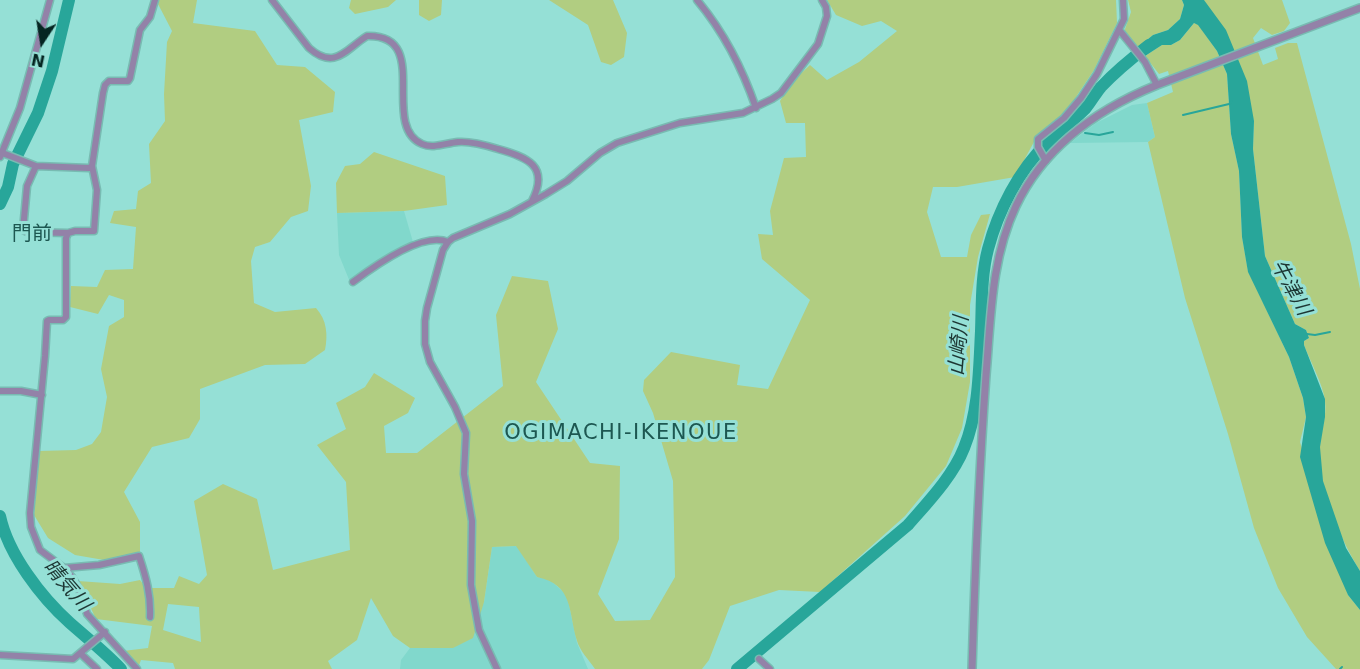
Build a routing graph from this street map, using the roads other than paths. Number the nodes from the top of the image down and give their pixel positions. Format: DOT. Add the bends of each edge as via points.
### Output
graph roads {
  1 [pos="50,0"];
  2 [pos="155,0"];
  3 [pos="272,0"];
  4 [pos="697,0"];
  5 [pos="822,0"];
  6 [pos="1123,0"];
  7 [pos="1360,8"];
  8 [pos="1120,31"];
  9 [pos="1157,85"];
  10 [pos="756,108"];
  11 [pos="0,154"];
  12 [pos="1044,158"];
  13 [pos="92,165"];
  14 [pos="36,166"];
  15 [pos="532,201"];
  16 [pos="68,234"];
  17 [pos="448,242"];
  18 [pos="353,282"];
  19 [pos="3,391"];
  20 [pos="42,395"];
  21 [pos="64,568"];
  22 [pos="150,617"];
  23 [pos="105,632"];
  24 [pos="81,654"];
  25 [pos="0,656"];
  26 [pos="759,659"];
  27 [pos="97,669"];
  28 [pos="137,669"];
  29 [pos="497,669"];
  30 [pos="770,669"];
  31 [pos="972,669"];
  1 -- 11 [label="street" via="20,108"];
  2 -- 13 [label="street" via="150,17 140,30 130,78 105,85"];
  3 -- 15 [label="street" via="309,48 324,57 342,56 367,36 393,42 401,61 405,117 412,136 424,145 468,142 521,156 533,164 538,176 538,190"];
  4 -- 10 [label="street" via="747,81"];
  5 -- 10 [label="street" via="827,16 818,44 781,93"];
  6 -- 8 [label="street" via="1125,11"];
  7 -- 9 [label="street"];
  8 -- 9 [label="street" via="1145,62"];
  8 -- 12 [label="street" via="1081,99 1038,139"];
  9 -- 12 [label="street" via="1101,112"];
  10 -- 15 [label="street" via="726,117 680,123 617,143 567,181"];
  11 -- 14 [label="street"];
  12 -- 31 [label="street" via="1013,212 999,250 994,280 980,456"];
  13 -- 14 [label="street"];
  13 -- 16 [label="street" via="97,190 94,231"];
  14 -- 16 [label="street" via="27,186 22,230"];
  15 -- 17 [label="street"];
  16 -- 20 [label="street" via="66,317 47,321"];
  17 -- 18 [label="street" via="437,239 419,243"];
  17 -- 29 [label="street" via="427,308 425,344 466,433 464,474 472,521 471,585 479,630"];
  19 -- 20 [label="street"];
  20 -- 21 [label="street" via="30,513 39,550"];
  21 -- 22 [label="street" via="139,556 149,590"];
  21 -- 23 [label="street" via="79,589 87,614"];
  23 -- 24 [label="street"];
  23 -- 28 [label="street"];
  24 -- 25 [label="street" via="73,659"];
  24 -- 27 [label="street"];
  26 -- 30 [label="street"];
}
